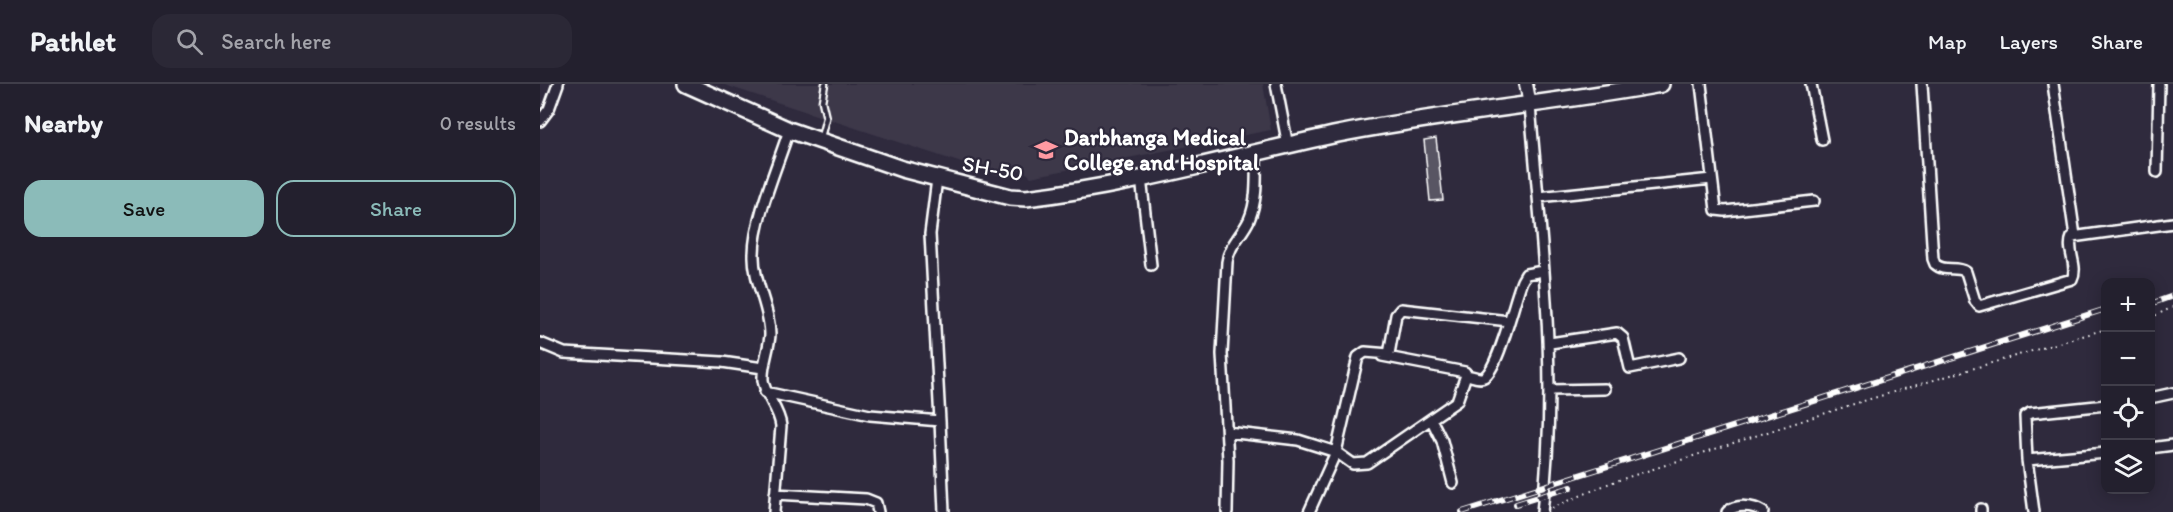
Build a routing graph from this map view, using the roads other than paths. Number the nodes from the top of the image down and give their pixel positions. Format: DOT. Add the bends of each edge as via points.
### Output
graph roads {
  1 [pos="558,84"];
  2 [pos="686,84"];
  3 [pos="825,84"];
  4 [pos="1276,84"];
  5 [pos="1526,84"];
  6 [pos="1661,84"];
  7 [pos="1701,84"];
  8 [pos="1811,84"];
  9 [pos="1922,84"];
  10 [pos="2053,84"];
  11 [pos="2159,84"];
  12 [pos="1624,87"];
  13 [pos="1530,105"];
  14 [pos="540,121"];
  15 [pos="789,130"];
  16 [pos="820,139"];
  17 [pos="1822,140"];
  18 [pos="1288,146"];
  19 [pos="1256,153"];
  20 [pos="2157,172"];
  21 [pos="1141,178"];
  22 [pos="937,179"];
  23 [pos="1712,179"];
  24 [pos="1538,197"];
  25 [pos="1814,201"];
  26 [pos="2173,223"];
  27 [pos="2075,236"];
  28 [pos="1150,265"];
  29 [pos="1543,271"];
  30 [pos="1509,321"];
  31 [pos="540,343"];
  32 [pos="1550,343"];
  33 [pos="1381,356"];
  34 [pos="1679,358"];
  35 [pos="763,368"];
  36 [pos="1465,372"];
  37 [pos="1605,389"];
  38 [pos="1550,390"];
  39 [pos="765,392"];
  40 [pos="2173,393"];
  41 [pos="2155,397"];
  42 [pos="2101,406"];
  43 [pos="1431,419"];
  44 [pos="940,421"];
  45 [pos="1227,432"];
  46 [pos="2173,445"];
  47 [pos="2155,447"];
  48 [pos="1336,452"];
  49 [pos="2101,453"];
  50 [pos="2027,460"];
  51 [pos="1453,483"];
  52 [pos="775,494"];
  53 [pos="774,512"];
  54 [pos="878,512"];
  55 [pos="944,512"];
  56 [pos="1227,512"];
  57 [pos="1309,512"];
  58 [pos="1543,512"];
  59 [pos="1727,512"];
  60 [pos="1763,512"];
  61 [pos="2034,512"];
  1 -- 14 [label="street"];
  2 -- 15 [label="main road, SH-50"];
  3 -- 16 [label="lane" via="822,101 826,118"];
  4 -- 18 [label="street"];
  5 -- 13 [label="street"];
  6 -- 12 [label="main road, SH-50"];
  7 -- 23 [label="street"];
  8 -- 17 [label="street"];
  9 -- 27 [label="street" via="1935,264 1966,272 1975,301 1983,306 2072,279 2075,273 2070,242"];
  10 -- 27 [label="street"];
  11 -- 20 [label="street"];
  12 -- 13 [label="main road, SH-50"];
  13 -- 18 [label="main road, SH-50"];
  13 -- 24 [label="street"];
  15 -- 16 [label="main road, SH-50"];
  15 -- 35 [label="street" via="754,253 755,278 770,333"];
  16 -- 22 [label="main road, SH-50"];
  18 -- 19 [label="main road, SH-50"];
  19 -- 21 [label="main road, SH-50"];
  19 -- 45 [label="street" via="1252,211 1227,262 1222,354"];
  21 -- 22 [label="main road, SH-50" via="1026,198"];
  21 -- 28 [label="street"];
  22 -- 44 [label="street" via="930,234"];
  23 -- 24 [label="street"];
  23 -- 25 [label="street" via="1714,204 1720,211"];
  24 -- 29 [label="street"];
  26 -- 27 [label="street"];
  29 -- 30 [label="street" via="1526,274"];
  29 -- 32 [label="street"];
  30 -- 33 [label="street" via="1401,309 1396,315 1392,351"];
  30 -- 43 [label="street" via="1485,376 1466,375 1457,401"];
  31 -- 35 [label="street" via="564,353"];
  32 -- 34 [label="street" via="1617,333 1623,338 1630,368"];
  32 -- 38 [label="street"];
  33 -- 36 [label="street"];
  33 -- 48 [label="street" via="1365,352 1358,357"];
  35 -- 39 [label="street"];
  37 -- 38 [label="street"];
  38 -- 58 [label="street"];
  39 -- 44 [label="street" via="870,415"];
  39 -- 52 [label="street" via="780,415"];
  40 -- 41 [label="street"];
  42 -- 50 [label="street" via="2027,414"];
  43 -- 48 [label="street" via="1363,465 1353,464"];
  43 -- 51 [label="street" via="1442,441"];
  44 -- 55 [label="street"];
  45 -- 48 [label="street" via="1298,440"];
  45 -- 56 [label="street"];
  46 -- 47 [label="street"];
  48 -- 57 [label="street"];
  49 -- 50 [label="street"];
  50 -- 61 [label="street"];
  52 -- 53 [label="street"];
  52 -- 54 [label="street" via="866,499 876,503"];
  59 -- 60 [label="street" via="1734,507"];
}
